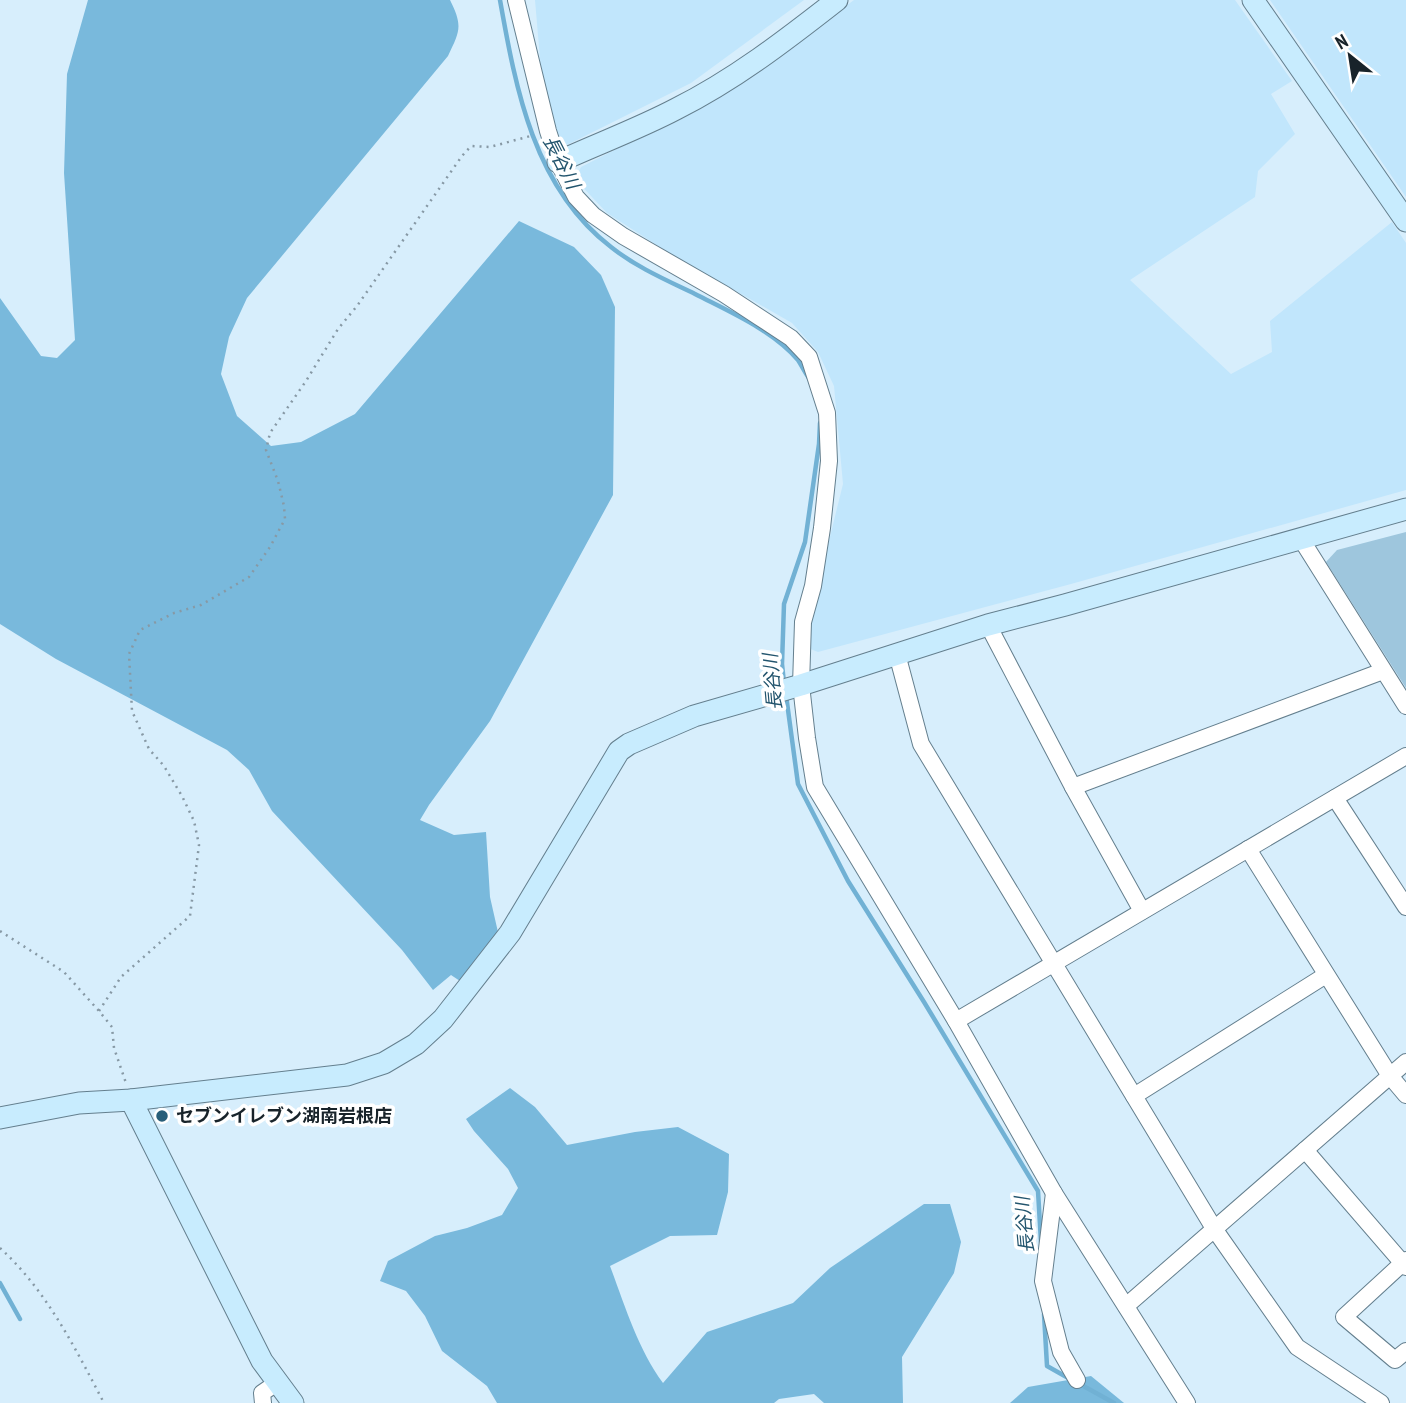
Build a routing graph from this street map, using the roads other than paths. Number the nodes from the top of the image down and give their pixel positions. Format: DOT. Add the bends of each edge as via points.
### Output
graph roads {
  1 [pos="516,0"];
  2 [pos="836,0"];
  3 [pos="1253,0"];
  4 [pos="558,162"];
  5 [pos="1406,221"];
  6 [pos="1406,509"];
  7 [pos="1301,539"];
  8 [pos="988,625"];
  9 [pos="897,654"];
  10 [pos="1383,671"];
  11 [pos="801,685"];
  12 [pos="1406,706"];
  13 [pos="1406,756"];
  14 [pos="1073,787"];
  15 [pos="1335,798"];
  16 [pos="1248,849"];
  17 [pos="1406,907"];
  18 [pos="1142,911"];
  19 [pos="1053,964"];
  20 [pos="1326,975"];
  21 [pos="956,1021"];
  22 [pos="1406,1062"];
  23 [pos="1390,1076"];
  24 [pos="1406,1095"];
  25 [pos="1134,1096"];
  26 [pos="131,1100"];
  27 [pos="0,1118"];
  28 [pos="1305,1150"];
  29 [pos="1054,1193"];
  30 [pos="1215,1230"];
  31 [pos="1405,1264"];
  32 [pos="1126,1306"];
  33 [pos="1406,1351"];
  34 [pos="1077,1380"];
  35 [pos="278,1382"];
  36 [pos="263,1403"];
  37 [pos="293,1403"];
  38 [pos="1187,1403"];
  39 [pos="1381,1403"];
  1 -- 4 [label="street"];
  2 -- 4 [label="street" via="732,77 676,109"];
  3 -- 5 [label="street"];
  4 -- 11 [label="street" via="576,197 593,215 791,338 809,357 827,413 829,461 813,586 803,622"];
  6 -- 7 [label="street"];
  7 -- 8 [label="street"];
  7 -- 10 [label="street"];
  8 -- 9 [label="street"];
  8 -- 14 [label="street"];
  9 -- 11 [label="street"];
  9 -- 19 [label="street" via="921,744"];
  10 -- 12 [label="street"];
  10 -- 14 [label="street"];
  11 -- 21 [label="street" via="815,787"];
  11 -- 26 [label="street" via="694,716 619,751 510,933 443,1018 416,1044 384,1063 347,1075"];
  13 -- 15 [label="street"];
  14 -- 18 [label="street"];
  15 -- 16 [label="street"];
  15 -- 17 [label="street"];
  16 -- 18 [label="street"];
  16 -- 20 [label="street"];
  18 -- 19 [label="street"];
  19 -- 21 [label="street"];
  19 -- 25 [label="street"];
  20 -- 23 [label="street"];
  20 -- 25 [label="street"];
  21 -- 29 [label="street"];
  22 -- 23 [label="street"];
  23 -- 24 [label="street"];
  23 -- 28 [label="street"];
  25 -- 30 [label="street"];
  26 -- 27 [label="street" via="79,1103"];
  26 -- 35 [label="street" via="262,1361"];
  28 -- 30 [label="street"];
  28 -- 31 [label="street"];
  29 -- 32 [label="street"];
  29 -- 34 [label="street" via="1043,1281 1061,1352"];
  30 -- 32 [label="street"];
  30 -- 39 [label="street" via="1297,1347"];
  31 -- 33 [label="street" via="1344,1317 1395,1360"];
  32 -- 38 [label="street"];
  35 -- 36 [label="street" via="262,1393"];
  35 -- 37 [label="street"];
}
